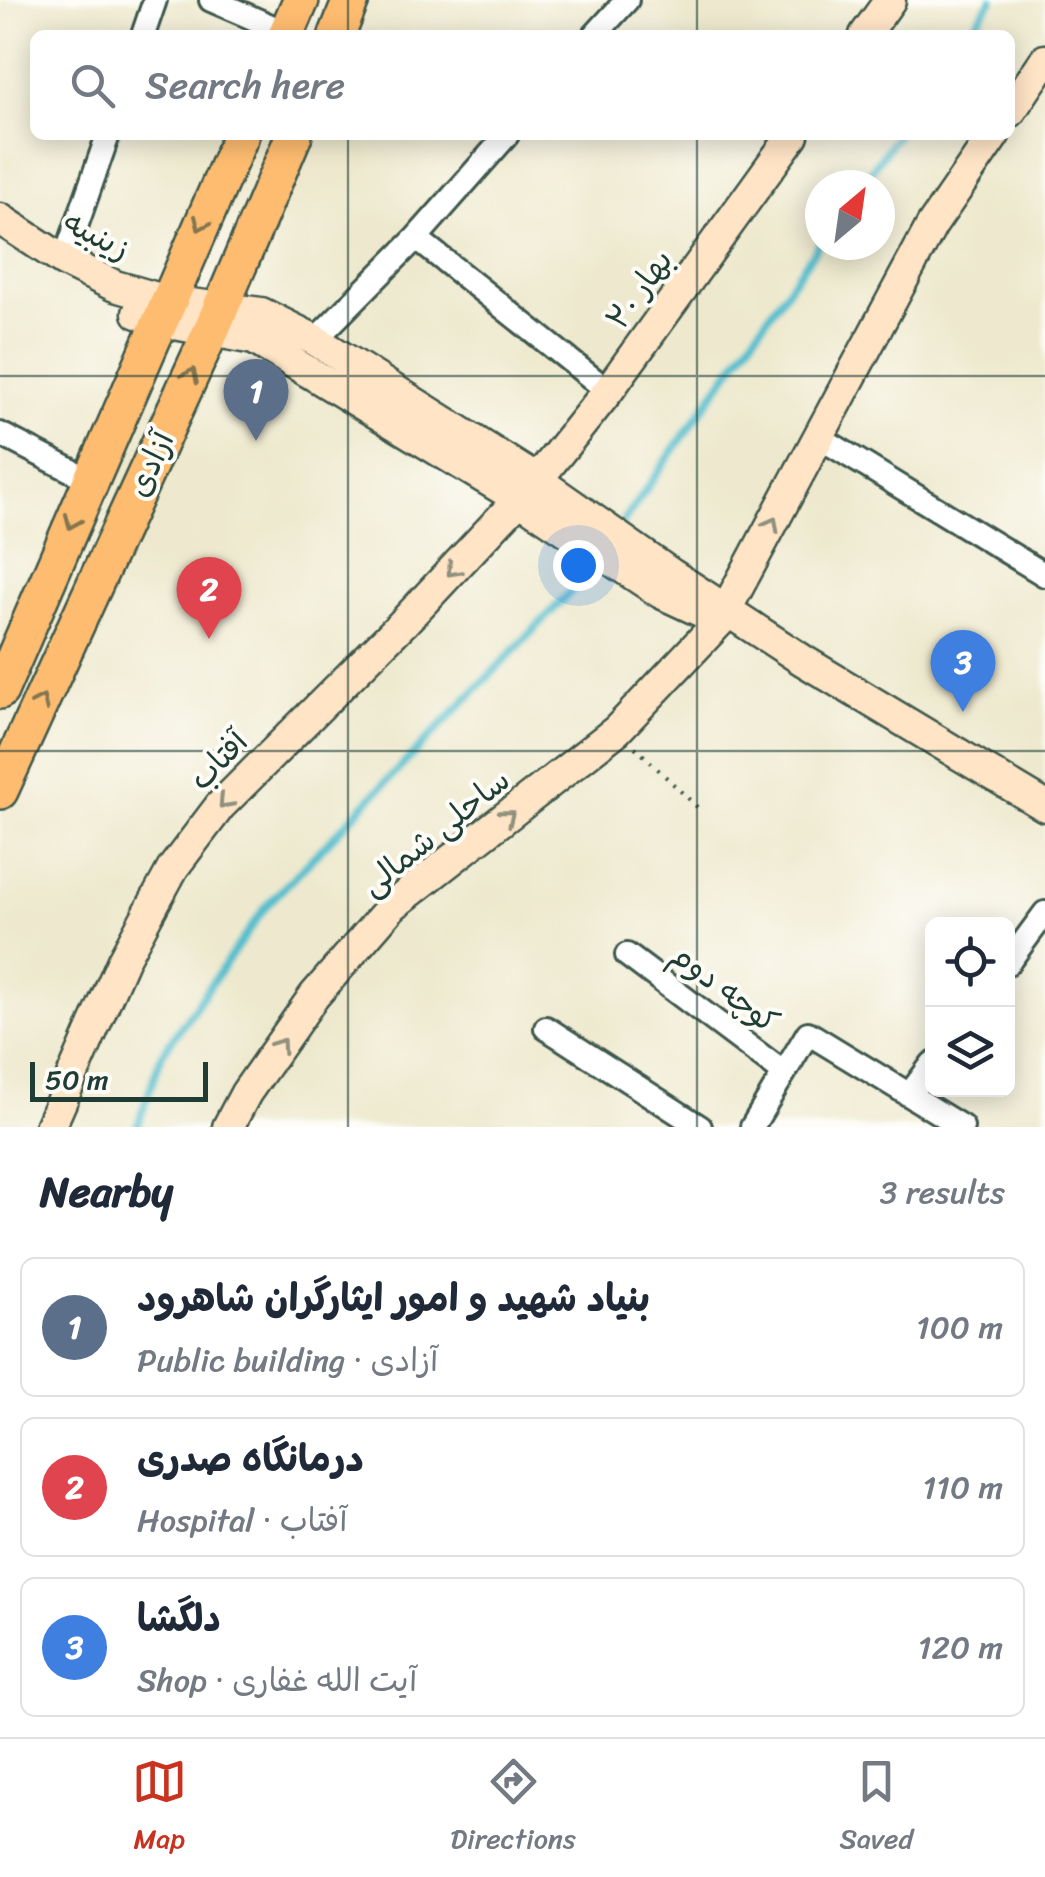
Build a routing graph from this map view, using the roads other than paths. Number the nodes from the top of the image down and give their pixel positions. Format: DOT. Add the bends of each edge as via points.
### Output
graph roads {
  1 [pos="155,0"];
  2 [pos="211,0"];
  3 [pos="301,0"];
  4 [pos="352,0"];
  5 [pos="628,0"];
  6 [pos="890,0"];
  7 [pos="145,30"];
  8 [pos="277,30"];
  9 [pos="288,30"];
  10 [pos="338,30"];
  11 [pos="600,30"];
  12 [pos="868,30"];
  13 [pos="1045,60"];
  14 [pos="1015,105"];
  15 [pos="106,140"];
  16 [pos="239,140"];
  17 [pos="292,140"];
  18 [pos="503,140"];
  19 [pos="788,140"];
  20 [pos="991,140"];
  21 [pos="0,219"];
  22 [pos="0,237"];
  23 [pos="416,238"];
  24 [pos="64,261"];
  25 [pos="163,311"];
  26 [pos="216,320"];
  27 [pos="315,340"];
  28 [pos="608,391"];
  29 [pos="0,434"];
  30 [pos="819,437"];
  31 [pos="90,480"];
  32 [pos="528,489"];
  33 [pos="1045,576"];
  34 [pos="723,615"];
  35 [pos="4,671"];
  36 [pos="0,791"];
  37 [pos="1045,806"];
  38 [pos="1045,912"];
  39 [pos="1015,953"];
  40 [pos="627,955"];
  41 [pos="546,1028"];
  42 [pos="784,1073"];
  43 [pos="925,1074"];
  44 [pos="910,1094"];
  45 [pos="50,1127"];
  46 [pos="228,1127"];
  47 [pos="700,1127"];
  48 [pos="752,1127"];
  49 [pos="962,1127"];
  1 -- 7 [label="street"];
  2 -- 8 [label="street"];
  3 -- 9 [label="main road"];
  4 -- 10 [label="main road"];
  5 -- 11 [label="street"];
  6 -- 12 [label="street"];
  13 -- 14 [label="street"];
  15 -- 24 [label="street"];
  16 -- 25 [label="main road, آزادی, one-way"];
  17 -- 26 [label="main road, آزادی"];
  18 -- 23 [label="street"];
  19 -- 28 [label="street, بهار ۲۰"];
  20 -- 30 [label="street, ساحلی شمالی" via="932,225"];
  21 -- 24 [label="street, زینبیه"];
  22 -- 25 [label="street, زینبیه" via="59,279 108,302"];
  23 -- 27 [label="street"];
  23 -- 28 [label="street"];
  24 -- 25 [label="street, زینبیه"];
  25 -- 26 [label="street"];
  25 -- 31 [label="main road, آزادی"];
  26 -- 27 [label="street" via="261,313"];
  26 -- 32 [label="street"];
  36 -- 26 [label="main road, آزادی, one-way"];
  27 -- 32 [label="street"];
  28 -- 32 [label="street, بهار ۲۰"];
  29 -- 31 [label="street"];
  30 -- 33 [label="street"];
  34 -- 30 [label="street, ساحلی شمالی, one-way"];
  31 -- 35 [label="main road, آزادی, one-way"];
  32 -- 34 [label="street"];
  32 -- 45 [label="street, آفتاب, one-way" via="220,806 173,868"];
  34 -- 37 [label="street"];
  46 -- 34 [label="street, ساحلی شمالی, one-way" via="314,996 392,906 617,730"];
  38 -- 39 [label="street"];
  40 -- 42 [label="street, کوچه دوم"];
  41 -- 47 [label="street"];
  42 -- 44 [label="street" via="808,1032"];
  42 -- 48 [label="street"];
  43 -- 44 [label="street"];
  44 -- 49 [label="street"];
}
